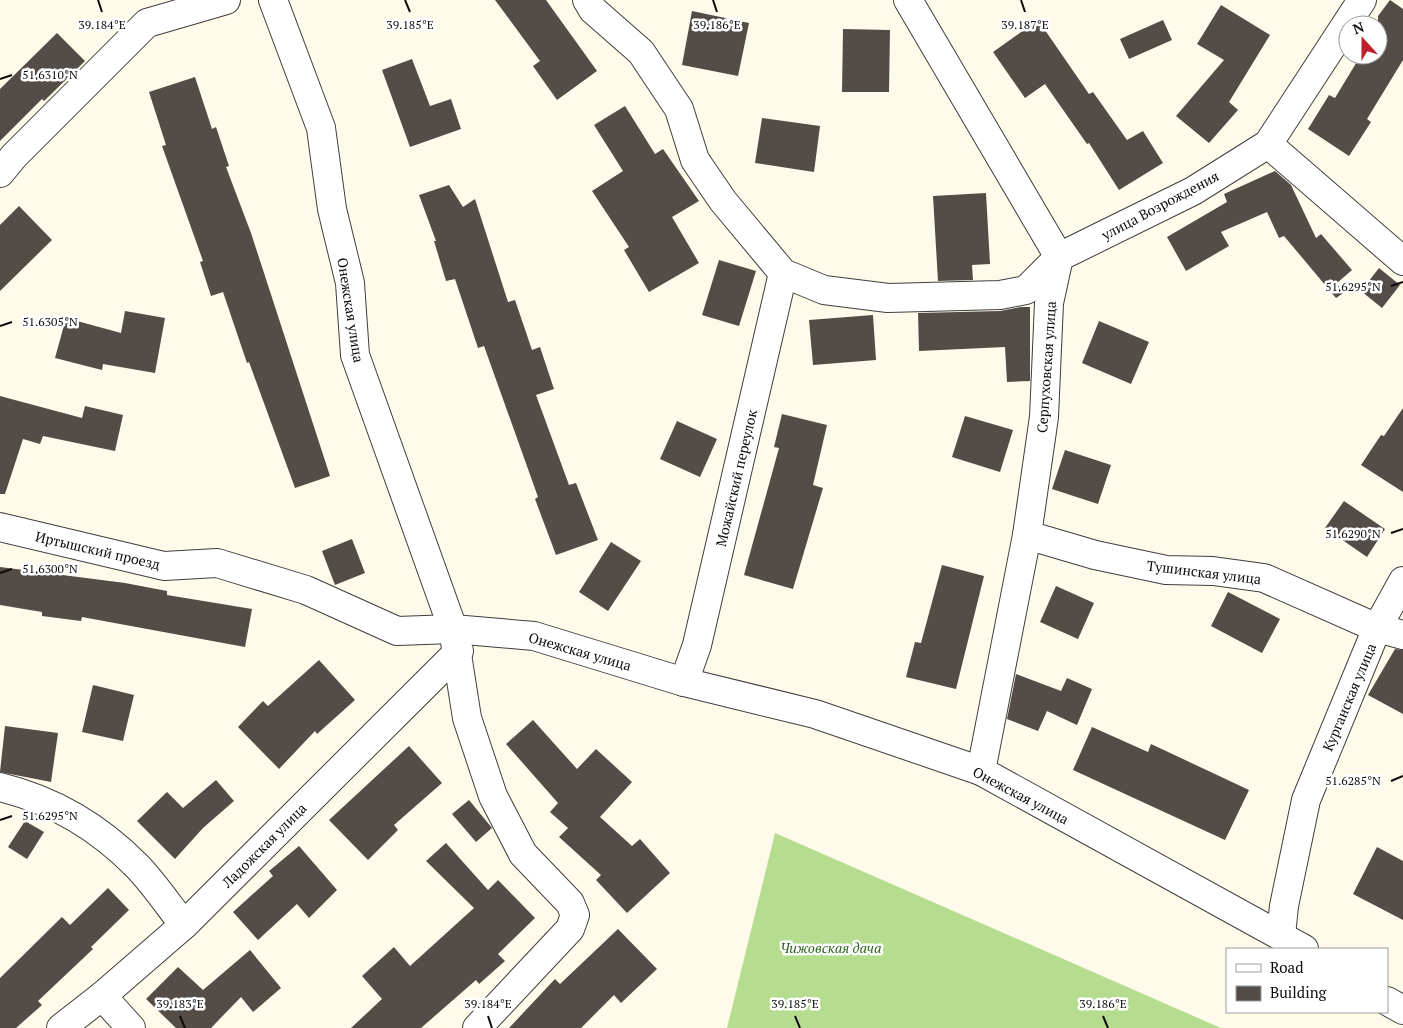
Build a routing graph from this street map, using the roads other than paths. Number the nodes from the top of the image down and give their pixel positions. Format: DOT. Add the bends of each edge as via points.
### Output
graph roads {
  1 [pos="226,0"];
  2 [pos="273,0"];
  3 [pos="587,0"];
  4 [pos="908,0"];
  5 [pos="1359,1"];
  6 [pos="1268,144"];
  7 [pos="0,173"];
  8 [pos="1059,257"];
  9 [pos="1403,261"];
  10 [pos="783,273"];
  11 [pos="0,527"];
  12 [pos="1027,535"];
  13 [pos="1403,581"];
  14 [pos="1390,631"];
  15 [pos="456,640"];
  16 [pos="684,682"];
  17 [pos="981,771"];
  18 [pos="0,787"];
  19 [pos="184,925"];
  20 [pos="1281,935"];
  21 [pos="1302,948"];
  22 [pos="102,996"];
  23 [pos="1388,1002"];
  24 [pos="1403,1010"];
  25 [pos="61,1028"];
  26 [pos="131,1028"];
  27 [pos="477,1028"];
  1 -- 7 [label="street" via="147,23"];
  2 -- 15 [label="street, Онежская улица" via="321,128 332,209 350,283 355,355"];
  3 -- 10 [label="street" via="592,10 641,52 678,109 695,160 723,201"];
  4 -- 8 [label="street"];
  5 -- 6 [label="street, улица Возрождения"];
  6 -- 8 [label="street, улица Возрождения" via="1193,191"];
  6 -- 9 [label="street"];
  8 -- 10 [label="street" via="1026,290 1000,295 888,298 824,290"];
  8 -- 12 [label="street, Серпуховская улица" via="1049,303 1044,417"];
  10 -- 16 [label="street, Можайский переулок" via="697,645"];
  11 -- 15 [label="street, Иртышский проезд" via="164,566 217,563 306,590 396,631"];
  12 -- 14 [label="street, Тушинская улица" via="1095,555 1166,570 1213,571 1264,578"];
  12 -- 17 [label="street, Серпуховская улица"];
  13 -- 14 [label="street, Курганская улица"];
  14 -- 20 [label="street, Курганская улица" via="1306,800"];
  15 -- 16 [label="street, Онежская улица" via="534,636"];
  15 -- 19 [label="street, Ладожская улица"];
  15 -- 27 [label="street" via="467,718 493,796 523,854 570,902 575,915 570,929"];
  16 -- 17 [label="street, Онежская улица" via="815,714"];
  17 -- 20 [label="street, Онежская улица"];
  18 -- 19 [label="street" via="24,793 84,820 138,867"];
  19 -- 22 [label="street, Ладожская улица"];
  20 -- 21 [label="street, Онежская улица"];
  22 -- 25 [label="street, Ладожская улица"];
  22 -- 26 [label="street"];
  23 -- 24 [label="street"];
}
